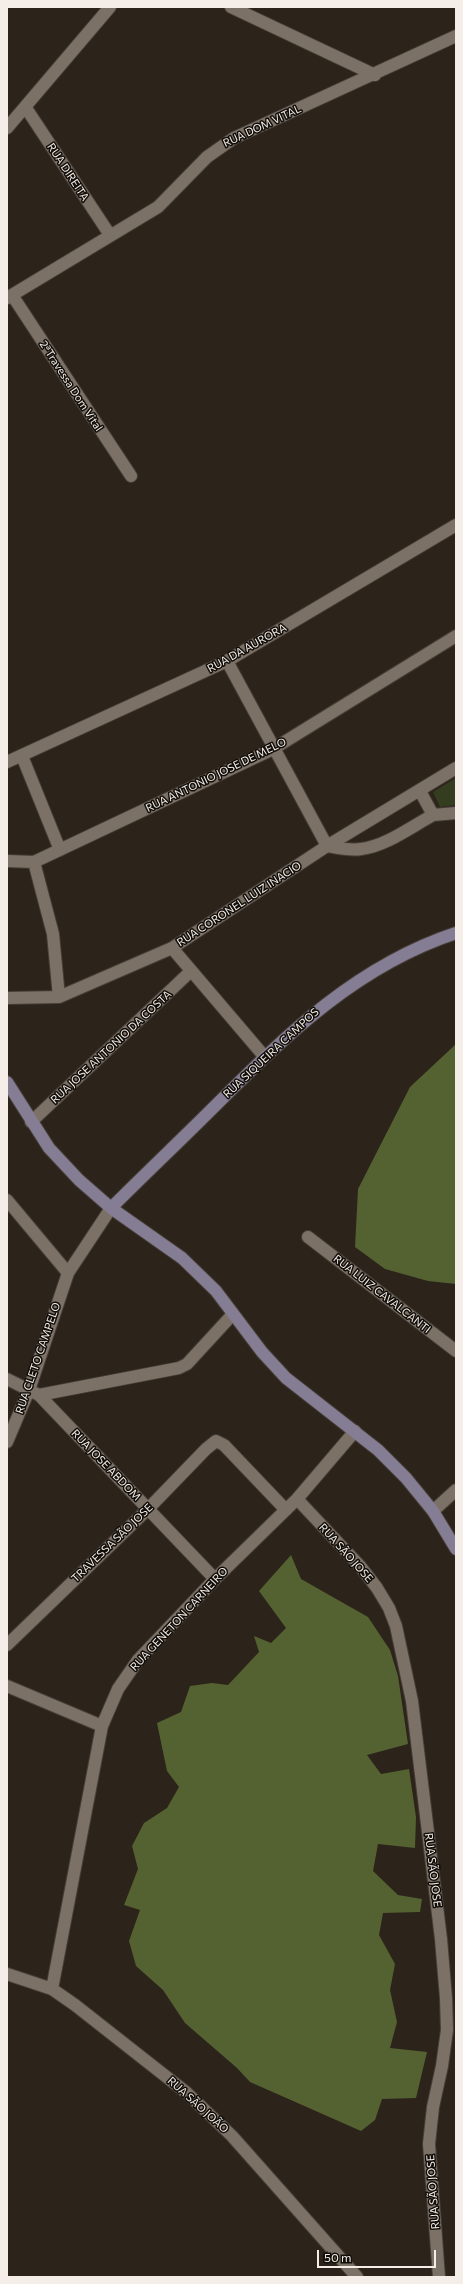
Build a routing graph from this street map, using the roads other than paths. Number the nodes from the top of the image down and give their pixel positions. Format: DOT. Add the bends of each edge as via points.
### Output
graph roads {
  1 [pos="110,7"];
  2 [pos="231,7"];
  3 [pos="456,36"];
  4 [pos="375,74"];
  5 [pos="26,108"];
  6 [pos="7,128"];
  7 [pos="110,236"];
  8 [pos="9,297"];
  9 [pos="131,476"];
  10 [pos="456,525"];
  11 [pos="456,636"];
  12 [pos="227,661"];
  13 [pos="274,749"];
  14 [pos="22,756"];
  15 [pos="7,762"];
  16 [pos="456,768"];
  17 [pos="420,791"];
  18 [pos="456,813"];
  19 [pos="434,815"];
  20 [pos="327,846"];
  21 [pos="60,850"];
  22 [pos="7,861"];
  23 [pos="34,862"];
  24 [pos="456,933"];
  25 [pos="172,948"];
  26 [pos="191,971"];
  27 [pos="59,997"];
  28 [pos="7,998"];
  29 [pos="264,1056"];
  30 [pos="7,1082"];
  31 [pos="30,1122"];
  32 [pos="7,1200"];
  33 [pos="111,1208"];
  34 [pos="308,1237"];
  35 [pos="68,1273"];
  36 [pos="233,1314"];
  37 [pos="456,1352"];
  38 [pos="7,1379"];
  39 [pos="34,1392"];
  40 [pos="355,1432"];
  41 [pos="7,1442"];
  42 [pos="456,1490"];
  43 [pos="297,1499"];
  44 [pos="148,1509"];
  45 [pos="286,1510"];
  46 [pos="433,1511"];
  47 [pos="456,1549"];
  48 [pos="215,1579"];
  49 [pos="7,1645"];
  50 [pos="7,1686"];
  51 [pos="102,1726"];
  52 [pos="7,1974"];
  53 [pos="52,1989"];
  54 [pos="357,2277"];
  55 [pos="439,2277"];
  1 -- 5 [label="street"];
  2 -- 4 [label="street"];
  3 -- 4 [label="street, RUA DOM VITAL"];
  4 -- 7 [label="street, RUA DOM VITAL" via="219,147 158,207"];
  5 -- 6 [label="street"];
  5 -- 7 [label="street, RUA DIREITA"];
  7 -- 8 [label="street, RUA DOM VITAL"];
  8 -- 9 [label="street, 2ªTravessa Dom Vital"];
  10 -- 12 [label="street, RUA DA AURORA"];
  11 -- 13 [label="street, RUA ANTONIO JOSE DE MELO"];
  12 -- 13 [label="street"];
  12 -- 14 [label="street, RUA DA AURORA"];
  13 -- 20 [label="street"];
  13 -- 21 [label="street, RUA ANTONIO JOSE DE MELO"];
  14 -- 15 [label="street, RUA DA AURORA"];
  14 -- 21 [label="street"];
  16 -- 17 [label="street, RUA CORONEL LUIZ INACIO"];
  17 -- 19 [label="street"];
  17 -- 20 [label="street, RUA CORONEL LUIZ INACIO"];
  18 -- 19 [label="street"];
  19 -- 20 [label="street" via="378,845 348,850"];
  20 -- 25 [label="street, RUA CORONEL LUIZ INACIO"];
  21 -- 23 [label="street, RUA ANTONIO JOSE DE MELO"];
  22 -- 23 [label="street, RUA ANTONIO JOSE DE MELO"];
  23 -- 27 [label="street" via="53,934"];
  24 -- 29 [label="main road, RUA SIQUEIRA CAMPOS" via="426,943 362,979 313,1013"];
  25 -- 26 [label="street"];
  25 -- 27 [label="street, RUA CORONEL LUIZ INACIO"];
  26 -- 29 [label="street"];
  26 -- 31 [label="street, RUA JOSE ANTONIO DA COSTA"];
  27 -- 28 [label="street, RUA CORONEL LUIZ INACIO"];
  29 -- 33 [label="main road, RUA SIQUEIRA CAMPOS"];
  30 -- 31 [label="main road"];
  31 -- 33 [label="main road" via="49,1148 79,1180"];
  32 -- 35 [label="street"];
  33 -- 35 [label="street, RUA CLETO CAMPELO"];
  33 -- 36 [label="main road" via="182,1258 216,1291"];
  34 -- 37 [label="street, RUA LUIZ CAVALCANTI"];
  35 -- 39 [label="street, RUA CLETO CAMPELO"];
  36 -- 39 [label="street" via="187,1364 179,1368"];
  36 -- 40 [label="main road" via="286,1378"];
  38 -- 39 [label="street, RUA JOSE ABDOM"];
  39 -- 41 [label="street, RUA CLETO CAMPELO"];
  39 -- 44 [label="street, RUA JOSE ABDOM"];
  40 -- 43 [label="street, RUA GENETON CARNEIRO"];
  40 -- 46 [label="main road" via="406,1478"];
  42 -- 46 [label="street"];
  43 -- 45 [label="street, RUA GENETON CARNEIRO"];
  43 -- 55 [label="street, RUA SÃO JOSE" via="360,1566 389,1608 396,1626 412,1701 446,1998 446,2037 429,2144"];
  44 -- 45 [label="street, TRAVESSA SÃO JOSE" via="216,1441 224,1445"];
  44 -- 48 [label="street, RUA JOSE ABDOM"];
  44 -- 49 [label="street, TRAVESSA SÃO JOSE"];
  45 -- 48 [label="street, RUA GENETON CARNEIRO"];
  46 -- 47 [label="main road"];
  48 -- 51 [label="street, RUA GENETON CARNEIRO" via="138,1660 118,1689"];
  50 -- 51 [label="street"];
  51 -- 53 [label="street, RUA GENETON CARNEIRO"];
  52 -- 53 [label="street, RUA SÃO JOÃO"];
  53 -- 54 [label="street, RUA SÃO JOÃO" via="187,2093 227,2130"];
}
